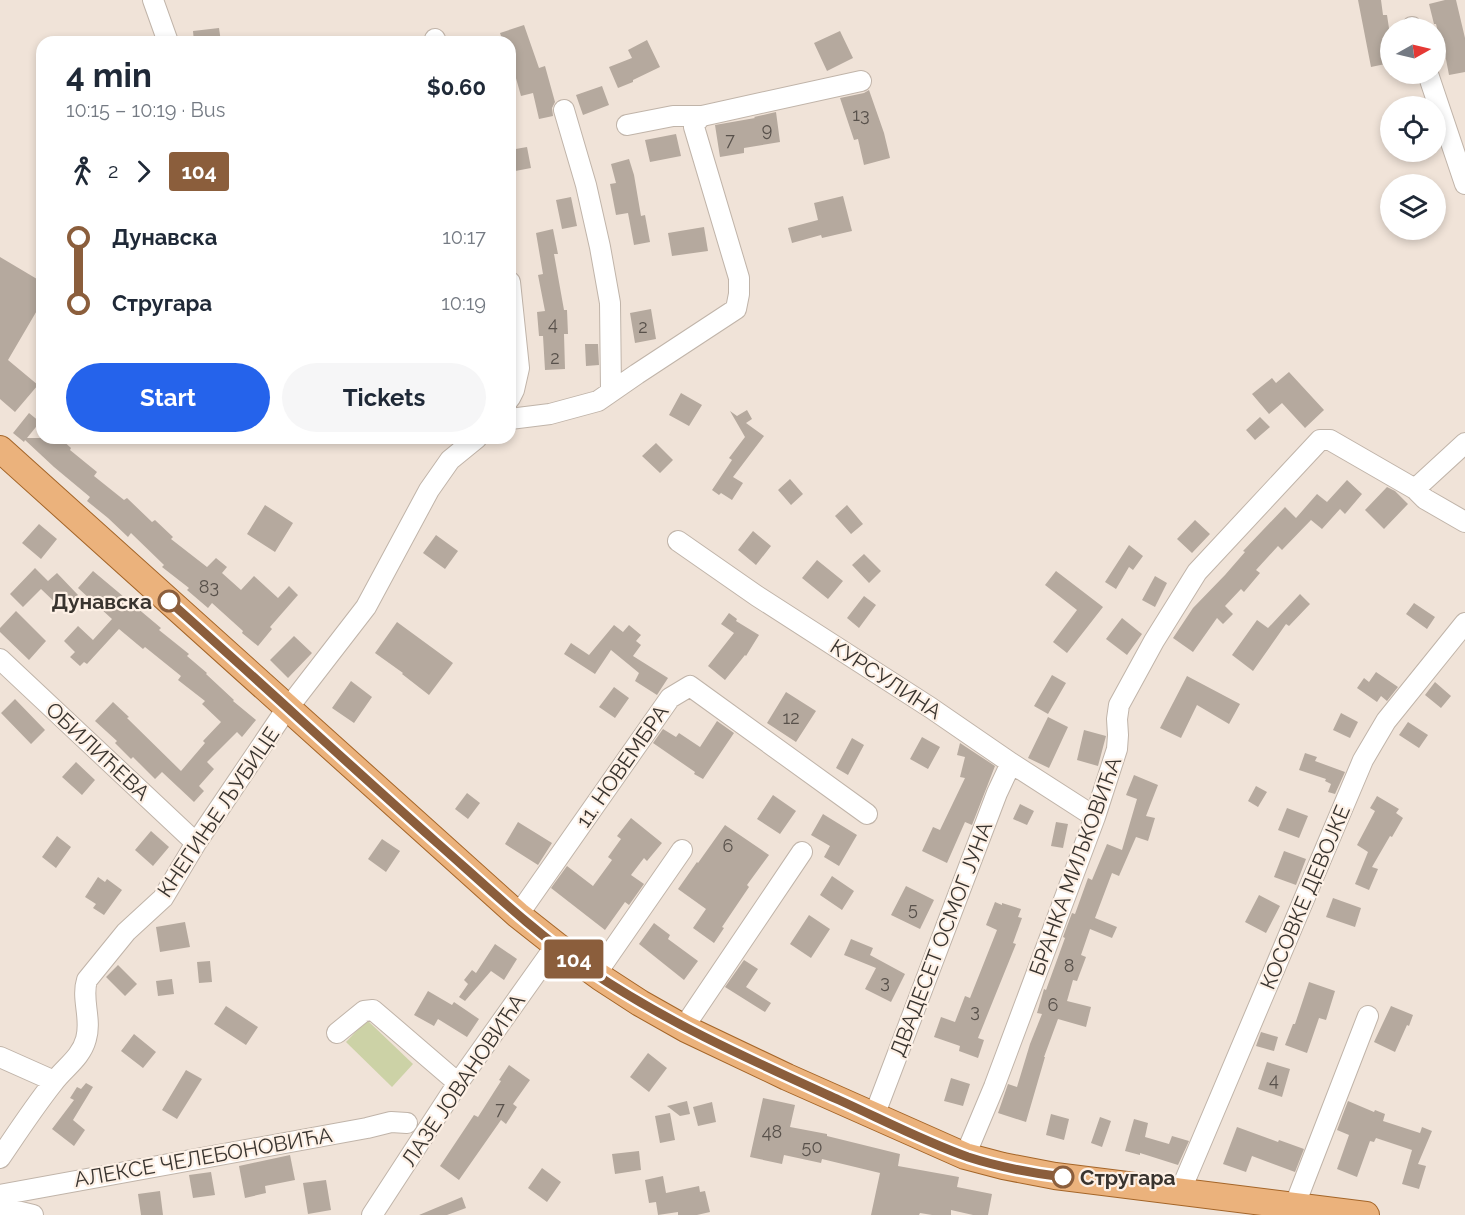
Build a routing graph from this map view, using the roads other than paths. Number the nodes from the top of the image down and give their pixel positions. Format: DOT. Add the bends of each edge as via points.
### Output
graph roads {
  1 [pos="153,0"];
  2 [pos="166,36"];
  3 [pos="861,81"];
  4 [pos="1431,84"];
  5 [pos="564,110"];
  6 [pos="702,116"];
  7 [pos="627,125"];
  8 [pos="1465,184"];
  9 [pos="516,339"];
  10 [pos="516,381"];
  11 [pos="611,391"];
  12 [pos="516,418"];
  13 [pos="1465,443"];
  14 [pos="470,444"];
  15 [pos="0,449"];
  16 [pos="1415,489"];
  17 [pos="1465,522"];
  18 [pos="678,541"];
  19 [pos="1465,623"];
  20 [pos="0,659"];
  21 [pos="288,708"];
  22 [pos="1011,763"];
  23 [pos="867,814"];
  24 [pos="1095,817"];
  25 [pos="196,843"];
  26 [pos="682,850"];
  27 [pos="802,852"];
  28 [pos="518,915"];
  29 [pos="555,945"];
  30 [pos="596,974"];
  31 [pos="1368,1016"];
  32 [pos="684,1027"];
  33 [pos="337,1033"];
  34 [pos="0,1057"];
  35 [pos="54,1081"];
  36 [pos="458,1083"];
  37 [pos="874,1116"];
  38 [pos="407,1123"];
  39 [pos="965,1156"];
  40 [pos="0,1158"];
  41 [pos="1180,1192"];
  42 [pos="0,1195"];
  43 [pos="0,1207"];
  44 [pos="1294,1207"];
  45 [pos="33,1215"];
  46 [pos="372,1215"];
  47 [pos="1366,1215"];
  1 -- 2 [label="street"];
  3 -- 6 [label="street"];
  4 -- 8 [label="street"];
  5 -- 11 [label="street" via="586,185 610,303"];
  6 -- 7 [label="street" via="673,116"];
  6 -- 11 [label="street" via="694,127 739,278 736,309"];
  9 -- 10 [label="street"];
  11 -- 12 [label="street" via="598,401"];
  13 -- 16 [label="street"];
  14 -- 21 [label="street, КНЕГИЊЕ ЉУБИЦЕ" via="450,460 429,490 366,607"];
  15 -- 21 [label="main road"];
  16 -- 17 [label="street, БРАНКА МИЉКОВИЋА"];
  16 -- 24 [label="street, БРАНКА МИЉКОВИЋА" via="1330,440 1320,440 1197,573 1154,641 1119,705 1117,749"];
  18 -- 22 [label="street, КУРСУЛИНА"];
  19 -- 41 [label="street, КОСОВКЕ ДЕВОЈКЕ" via="1386,721 1363,760"];
  20 -- 25 [label="street, ОБИЛИЋЕВА"];
  21 -- 25 [label="street, КНЕГИЊЕ ЉУБИЦЕ"];
  21 -- 28 [label="main road"];
  22 -- 24 [label="street, КУРСУЛИНА"];
  22 -- 37 [label="street, ДВАДЕСЕТ ОСМОГ ЈУНА"];
  23 -- 28 [label="street, 11. НОВЕМБРА" via="690,686 670,698"];
  24 -- 39 [label="street, БРАНКА МИЉКОВИЋА"];
  25 -- 35 [label="street, КНЕГИЊЕ ЉУБИЦЕ" via="163,898 126,932 87,980 87,1038 76,1058"];
  26 -- 30 [label="street"];
  27 -- 32 [label="street"];
  28 -- 29 [label="main road"];
  29 -- 30 [label="main road"];
  29 -- 36 [label="street, ЛАЗЕ ЈОВАНОВИЋА"];
  30 -- 32 [label="main road"];
  31 -- 44 [label="street"];
  32 -- 37 [label="main road"];
  33 -- 36 [label="street" via="364,1011 373,1011"];
  34 -- 35 [label="street"];
  35 -- 40 [label="street, КНЕГИЊЕ ЉУБИЦЕ"];
  36 -- 46 [label="street, ЛАЗЕ ЈОВАНОВИЋА"];
  37 -- 39 [label="main road"];
  38 -- 42 [label="street, АЛЕКСЕ ЧЕЛЕБОНОВИЋА" via="391,1122"];
  39 -- 41 [label="main road" via="1036,1173"];
  41 -- 44 [label="main road"];
  43 -- 45 [label="street"];
  44 -- 47 [label="main road"];
}
